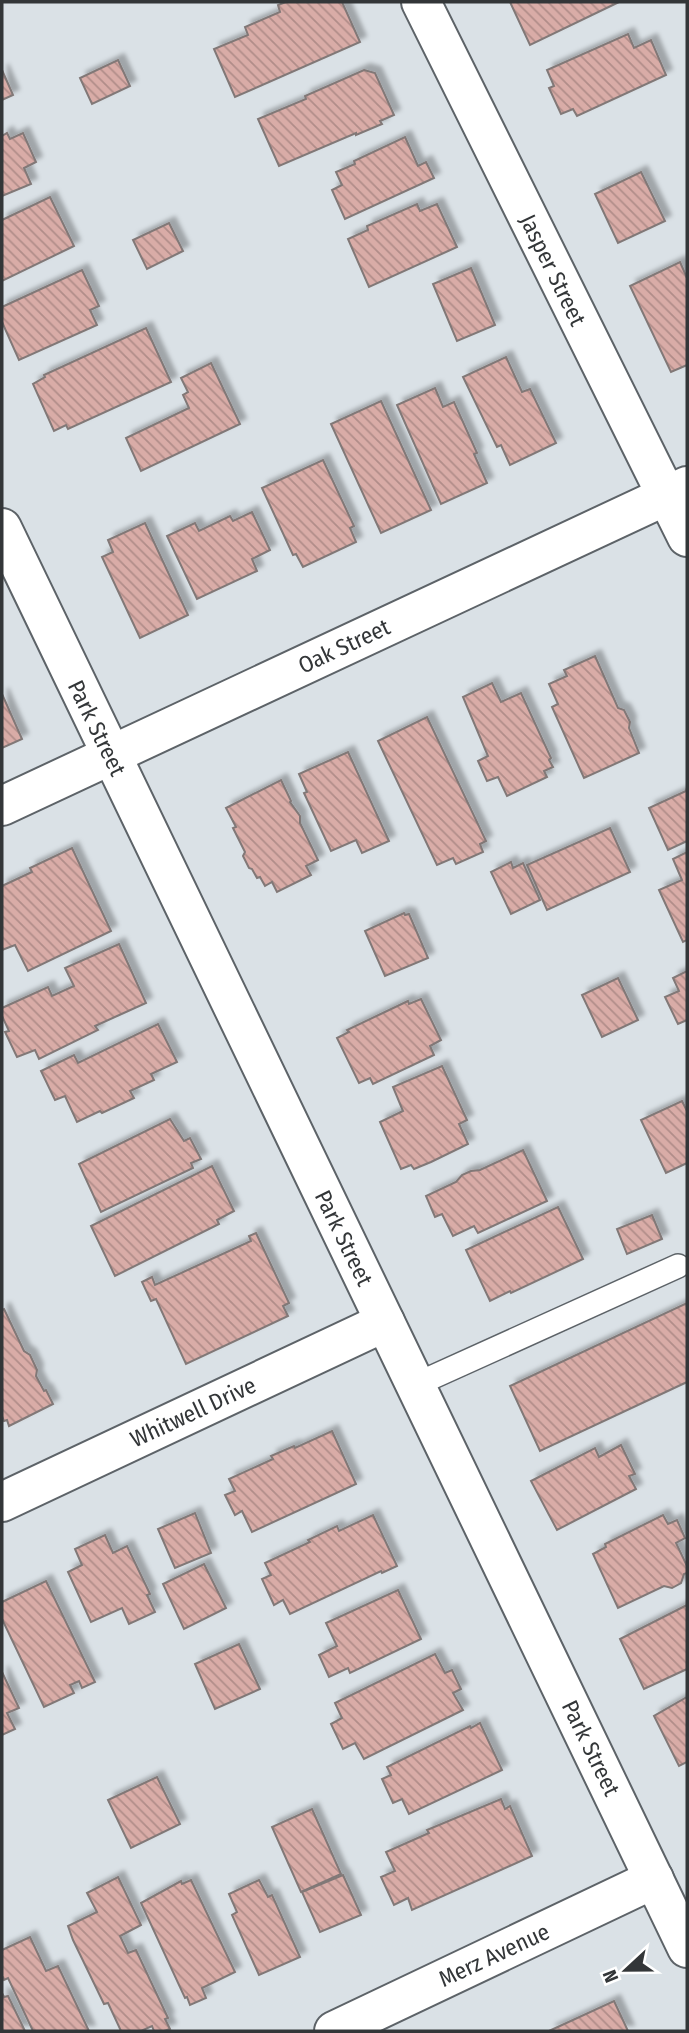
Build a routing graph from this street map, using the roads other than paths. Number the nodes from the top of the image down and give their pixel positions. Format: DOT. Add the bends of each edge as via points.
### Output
graph roads {
  1 [pos="421,2"];
  2 [pos="677,491"];
  3 [pos="2,527"];
  4 [pos="687,537"];
  5 [pos="110,755"];
  6 [pos="2,806"];
  7 [pos="678,1266"];
  8 [pos="385,1322"];
  9 [pos="415,1385"];
  10 [pos="2,1502"];
  11 [pos="654,1878"];
  12 [pos="687,1948"];
  13 [pos="334,2031"];
  1 -- 2 [label="street, Jasper Street"];
  2 -- 4 [label="street, Jasper Street"];
  2 -- 5 [label="street, Oak Street"];
  3 -- 5 [label="street, Park Street"];
  5 -- 6 [label="street, Oak Street"];
  5 -- 8 [label="street, Park Street"];
  7 -- 9 [label="lane"];
  8 -- 9 [label="street, Park Street"];
  8 -- 10 [label="street, Whitwell Drive"];
  9 -- 11 [label="street, Park Street"];
  11 -- 12 [label="street, Park Street"];
  11 -- 13 [label="street, Merz Avenue"];
}
